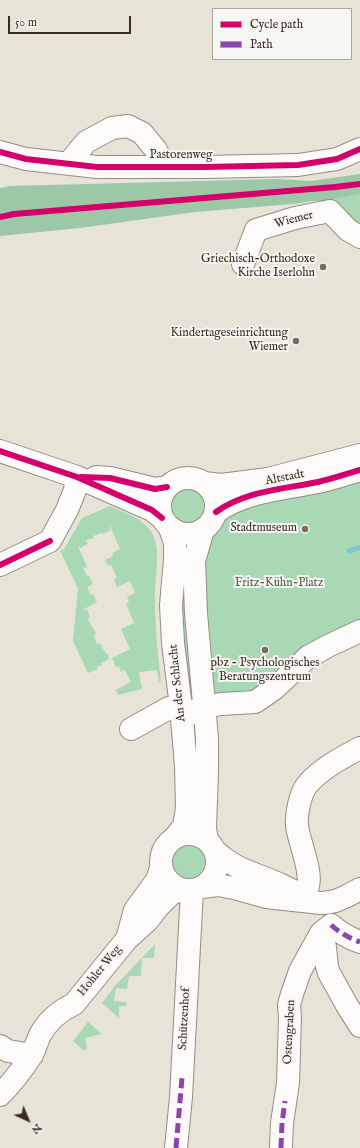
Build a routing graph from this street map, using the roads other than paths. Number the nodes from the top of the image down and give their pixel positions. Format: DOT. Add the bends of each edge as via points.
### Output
graph roads {
  1 [pos="360,150"];
  2 [pos="0,152"];
  3 [pos="68,164"];
  4 [pos="164,167"];
  5 [pos="360,237"];
  6 [pos="243,264"];
  7 [pos="0,451"];
  8 [pos="360,454"];
  9 [pos="360,470"];
  10 [pos="77,477"];
  11 [pos="204,483"];
  12 [pos="167,487"];
  13 [pos="216,512"];
  14 [pos="166,523"];
  15 [pos="204,530"];
  16 [pos="0,565"];
  17 [pos="360,631"];
  18 [pos="181,707"];
  19 [pos="204,707"];
  20 [pos="131,729"];
  21 [pos="207,738"];
  22 [pos="360,748"];
  23 [pos="176,836"];
  24 [pos="211,845"];
  25 [pos="161,868"];
  26 [pos="192,889"];
  27 [pos="360,889"];
  28 [pos="315,900"];
  29 [pos="326,929"];
  30 [pos="127,939"];
  31 [pos="360,942"];
  32 [pos="360,1026"];
  33 [pos="4,1048"];
  34 [pos="32,1055"];
  35 [pos="6,1088"];
  36 [pos="176,1148"];
  37 [pos="281,1148"];
  1 -- 4 [label="street, Pastorenweg" via="337,160 298,165"];
  2 -- 3 [label="street, Pastorenweg" via="26,159"];
  3 -- 4 [label="street, Pastorenweg" via="97,167"];
  3 -- 4 [label="street" via="86,142 112,128 128,126 142,133 156,150"];
  5 -- 6 [label="street, Wiemer" via="348,230 330,211 295,218 256,230"];
  7 -- 10 [label="street"];
  8 -- 11 [label="street, Altstadt" via="268,479 221,485"];
  9 -- 13 [label="street, Altstadt" via="320,482 241,499"];
  10 -- 12 [label="street" via="110,478 156,489"];
  10 -- 14 [label="street" via="152,510"];
  10 -- 16 [label="street" via="67,510 50,541"];
  11 -- 12 [label="street" via="185,478 172,482"];
  11 -- 13 [label="street" via="214,494"];
  12 -- 14 [label="street" via="159,503 160,512"];
  13 -- 15 [label="street"];
  14 -- 15 [label="street" via="178,533 186,535"];
  14 -- 18 [label="street, An der Schlacht" via="175,543 171,605"];
  15 -- 19 [label="street, An der Schlacht" via="194,561"];
  17 -- 19 [label="street" via="308,657 255,702"];
  18 -- 20 [label="street" via="168,708"];
  18 -- 21 [label="street" via="194,713"];
  18 -- 23 [label="street, An der Schlacht" via="187,808 184,826"];
  19 -- 21 [label="street, An der Schlacht"];
  21 -- 24 [label="street, An der Schlacht" via="205,829"];
  22 -- 28 [label="street" via="316,776 306,785 301,797 297,828 309,879 304,893"];
  23 -- 24 [label="street" via="194,833 202,836"];
  23 -- 25 [label="street" via="162,851"];
  24 -- 26 [label="street" via="217,860 215,873 212,878"];
  24 -- 28 [label="street" via="225,860 241,869"];
  25 -- 26 [label="street" via="170,883"];
  25 -- 30 [label="street, Hohler Weg" via="157,880 135,910"];
  26 -- 28 [label="street" via="218,885 266,897"];
  26 -- 30 [label="street, Hohler Weg" via="171,894"];
  26 -- 36 [label="street, Schützenhof"];
  27 -- 28 [label="street" via="343,898"];
  28 -- 29 [label="street"];
  29 -- 31 [label="street"];
  29 -- 32 [label="street" via="327,967"];
  29 -- 37 [label="street, Ostengraben" via="300,972 289,1005 288,1072"];
  30 -- 34 [label="street, Hohler Weg" via="74,1004 52,1018 41,1034"];
  33 -- 34 [label="street"];
  33 -- 35 [label="street" via="12,1061"];
  34 -- 35 [label="street, Hohler Weg"];
}
